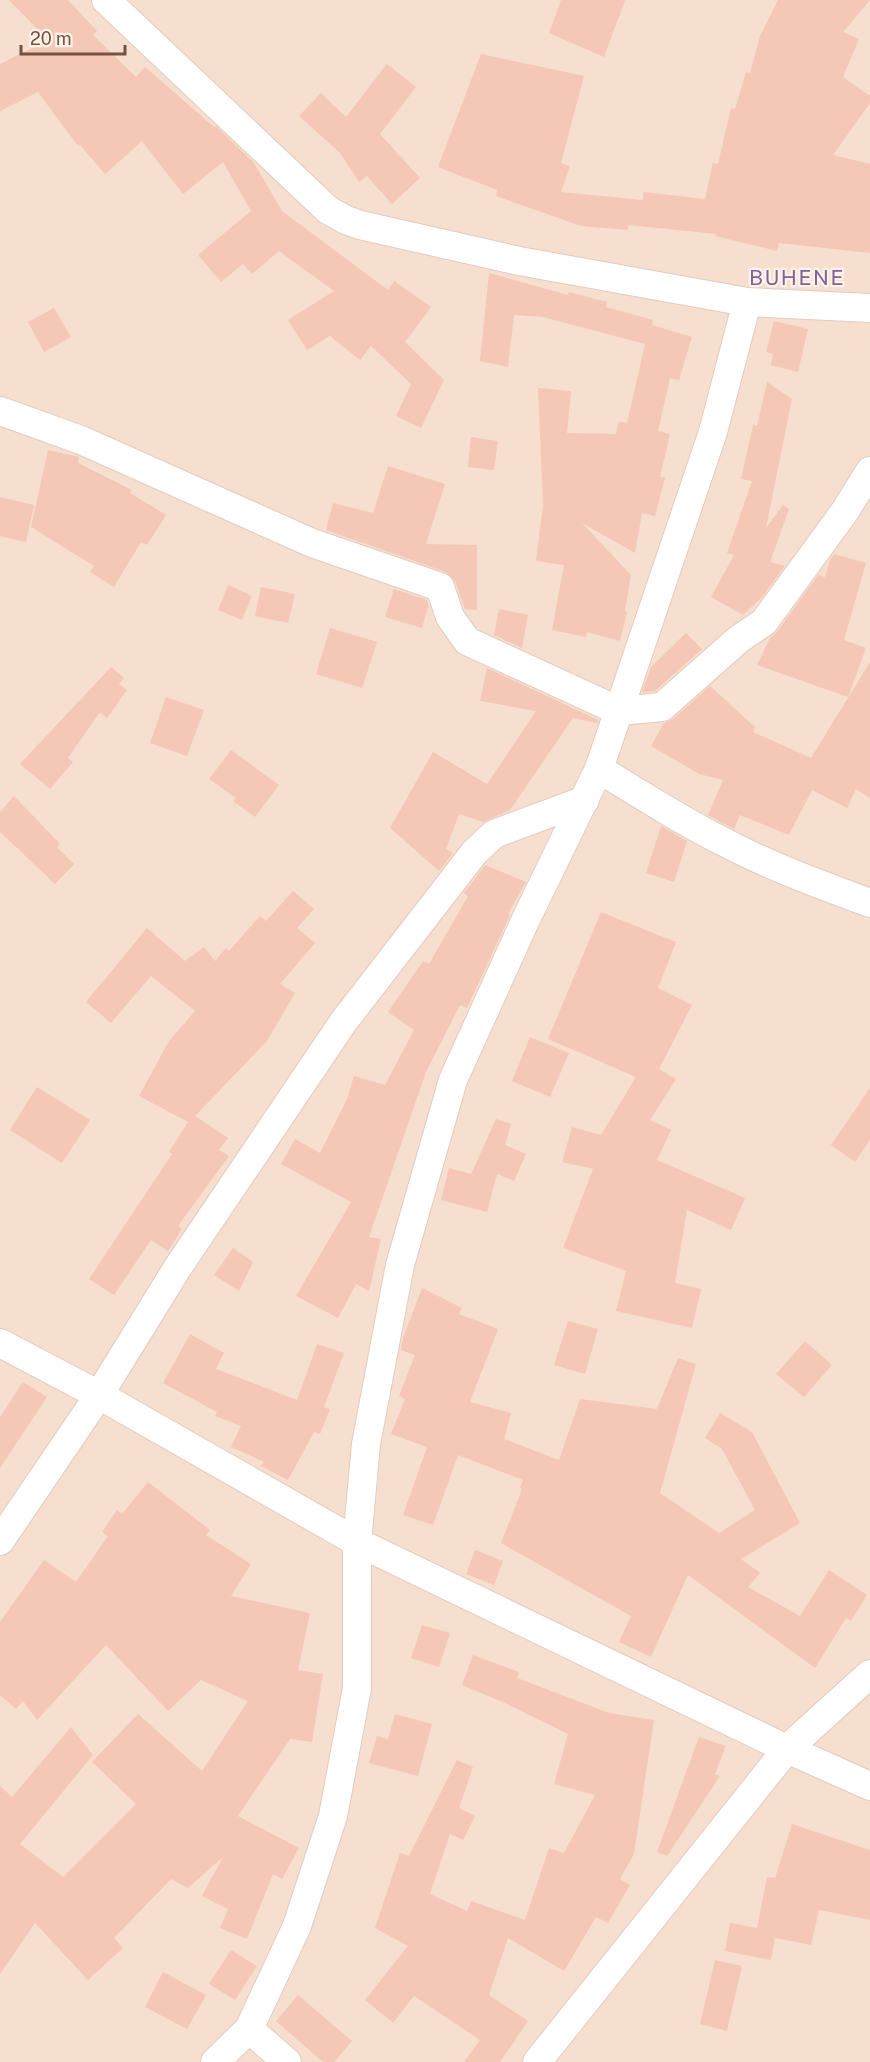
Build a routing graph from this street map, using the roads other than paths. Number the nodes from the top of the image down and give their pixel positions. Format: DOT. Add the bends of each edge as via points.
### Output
graph roads {
  1 [pos="106,0"];
  2 [pos="747,302"];
  3 [pos="870,308"];
  4 [pos="0,411"];
  5 [pos="870,471"];
  6 [pos="619,711"];
  7 [pos="599,769"];
  8 [pos="585,800"];
  9 [pos="870,903"];
  10 [pos="0,1343"];
  11 [pos="99,1395"];
  12 [pos="0,1541"];
  13 [pos="357,1542"];
  14 [pos="870,1674"];
  15 [pos="788,1749"];
  16 [pos="870,1786"];
  17 [pos="249,2029"];
  18 [pos="215,2062"];
  19 [pos="287,2062"];
  20 [pos="537,2062"];
  1 -- 2 [label="street" via="328,210 346,220 519,261"];
  2 -- 3 [label="street"];
  2 -- 6 [label="street" via="713,432"];
  4 -- 6 [label="street" via="81,440 312,543 440,587 450,617 467,641"];
  5 -- 6 [label="street" via="845,512 764,622 662,707"];
  6 -- 7 [label="street"];
  7 -- 8 [label="street"];
  7 -- 9 [label="street" via="727,844"];
  8 -- 11 [label="street" via="494,834 474,853 344,1021 178,1268"];
  8 -- 13 [label="street" via="453,1080 400,1265 366,1444"];
  10 -- 11 [label="street"];
  11 -- 12 [label="street"];
  11 -- 13 [label="street"];
  13 -- 15 [label="street"];
  13 -- 17 [label="street" via="357,1688 333,1816 297,1926"];
  14 -- 15 [label="street"];
  15 -- 16 [label="street"];
  15 -- 20 [label="street"];
  17 -- 18 [label="street"];
  17 -- 19 [label="street"];
}
